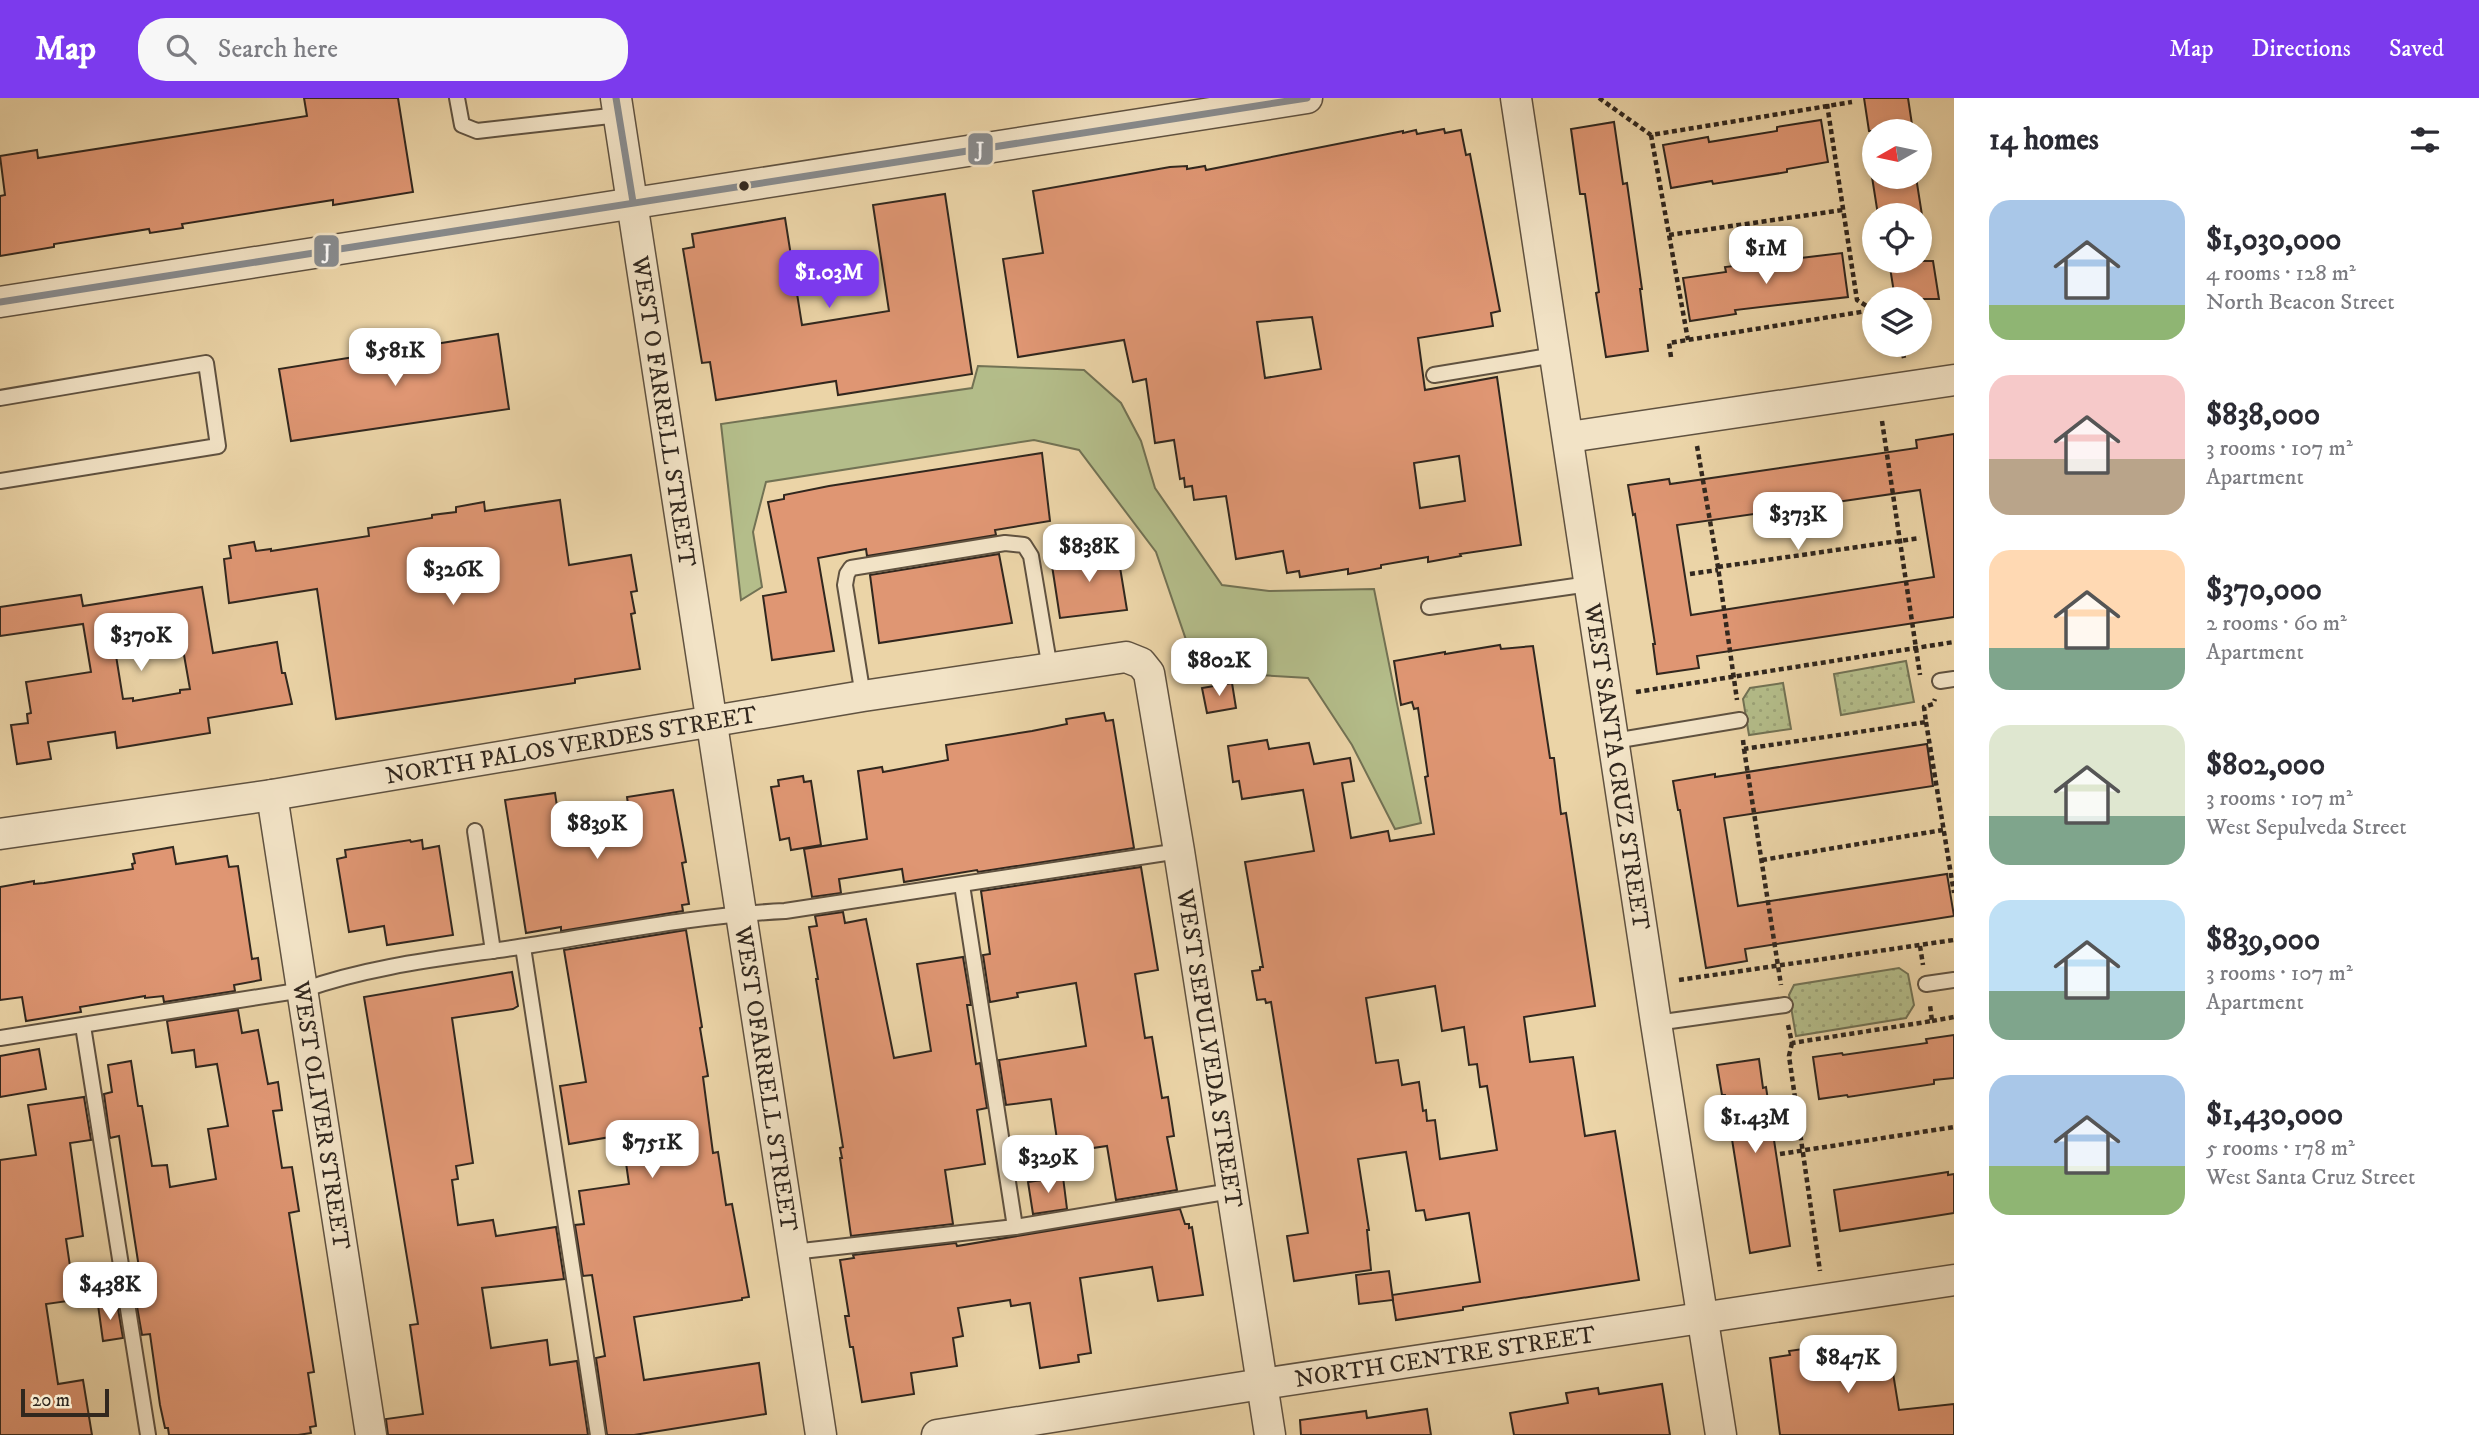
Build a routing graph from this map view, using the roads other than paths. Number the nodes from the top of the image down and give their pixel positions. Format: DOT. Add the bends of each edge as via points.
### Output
graph roads {
  1 [pos="457,98"];
  2 [pos="1307,98"];
  3 [pos="1516,98"];
  4 [pos="1218,105"];
  5 [pos="617,106"];
  6 [pos="633,202"];
  7 [pos="0,302"];
  8 [pos="1555,355"];
  9 [pos="1434,375"];
  10 [pos="1954,380"];
  11 [pos="0,398"];
  12 [pos="1569,437"];
  13 [pos="0,481"];
  14 [pos="1589,584"];
  15 [pos="1429,607"];
  16 [pos="1141,663"];
  17 [pos="1050,669"];
  18 [pos="863,696"];
  19 [pos="1740,720"];
  20 [pos="711,723"];
  21 [pos="1614,741"];
  22 [pos="272,795"];
  23 [pos="475,831"];
  24 [pos="0,834"];
  25 [pos="1179,851"];
  26 [pos="962,885"];
  27 [pos="740,913"];
  28 [pos="523,947"];
  29 [pos="493,951"];
  30 [pos="1954,980"];
  31 [pos="1926,984"];
  32 [pos="303,990"];
  33 [pos="1785,1005"];
  34 [pos="1656,1023"];
  35 [pos="83,1026"];
  36 [pos="0,1038"];
  37 [pos="1231,1191"];
  38 [pos="1015,1227"];
  39 [pos="793,1252"];
  40 [pos="1954,1280"];
  41 [pos="1702,1318"];
  42 [pos="1262,1384"];
  43 [pos="148,1435"];
  44 [pos="371,1435"];
  45 [pos="598,1435"];
  46 [pos="821,1435"];
  47 [pos="937,1435"];
  48 [pos="1270,1435"];
  49 [pos="1721,1435"];
  1 -- 5 [label="lane" via="462,125 477,131"];
  2 -- 4 [label="street"];
  3 -- 8 [label="street, WEST SANTA CRUZ STREET"];
  4 -- 6 [label="street"];
  5 -- 6 [label="street, WEST O FARRELL STREET"];
  6 -- 7 [label="street"];
  6 -- 20 [label="street, WEST O FARRELL STREET"];
  8 -- 9 [label="lane"];
  8 -- 12 [label="street, WEST SANTA CRUZ STREET"];
  10 -- 12 [label="street"];
  11 -- 13 [label="lane" via="206,363 218,446"];
  12 -- 14 [label="street, WEST SANTA CRUZ STREET"];
  14 -- 15 [label="lane"];
  14 -- 21 [label="street, WEST SANTA CRUZ STREET"];
  16 -- 17 [label="street, NORTH PALOS VERDES STREET" via="1126,657"];
  16 -- 25 [label="street, WEST SEPULVEDA STREET" via="1149,673"];
  17 -- 18 [label="street, NORTH PALOS VERDES STREET"];
  17 -- 18 [label="lane" via="1031,556 1024,545 1005,543 851,568 845,585"];
  18 -- 20 [label="street, NORTH PALOS VERDES STREET"];
  19 -- 21 [label="lane"];
  20 -- 22 [label="street, NORTH PALOS VERDES STREET"];
  20 -- 27 [label="street, WEST OFARRELL STREET"];
  21 -- 34 [label="street, WEST SANTA CRUZ STREET"];
  22 -- 24 [label="street, NORTH PALOS VERDES STREET"];
  22 -- 32 [label="street, WEST OLIVER STREET"];
  23 -- 29 [label="lane"];
  25 -- 26 [label="lane"];
  25 -- 37 [label="street, WEST SEPULVEDA STREET"];
  26 -- 27 [label="lane" via="785,911"];
  26 -- 38 [label="lane"];
  27 -- 28 [label="lane"];
  27 -- 39 [label="street, WEST OFARRELL STREET"];
  28 -- 29 [label="lane"];
  28 -- 45 [label="lane"];
  29 -- 32 [label="lane" via="338,977"];
  30 -- 31 [label="lane"];
  32 -- 35 [label="lane"];
  32 -- 44 [label="street, WEST OLIVER STREET"];
  33 -- 34 [label="lane"];
  34 -- 41 [label="street, WEST SANTA CRUZ STREET"];
  35 -- 36 [label="lane"];
  35 -- 43 [label="lane"];
  37 -- 38 [label="lane"];
  37 -- 42 [label="street, WEST SEPULVEDA STREET"];
  38 -- 39 [label="lane"];
  39 -- 46 [label="street, WEST OFARRELL STREET"];
  40 -- 41 [label="street, NORTH CENTRE STREET"];
  41 -- 42 [label="street, NORTH CENTRE STREET"];
  41 -- 49 [label="street, WEST SANTA CRUZ STREET"];
  42 -- 47 [label="street, NORTH CENTRE STREET"];
  42 -- 48 [label="street, WEST SEPULVEDA STREET"];
}
